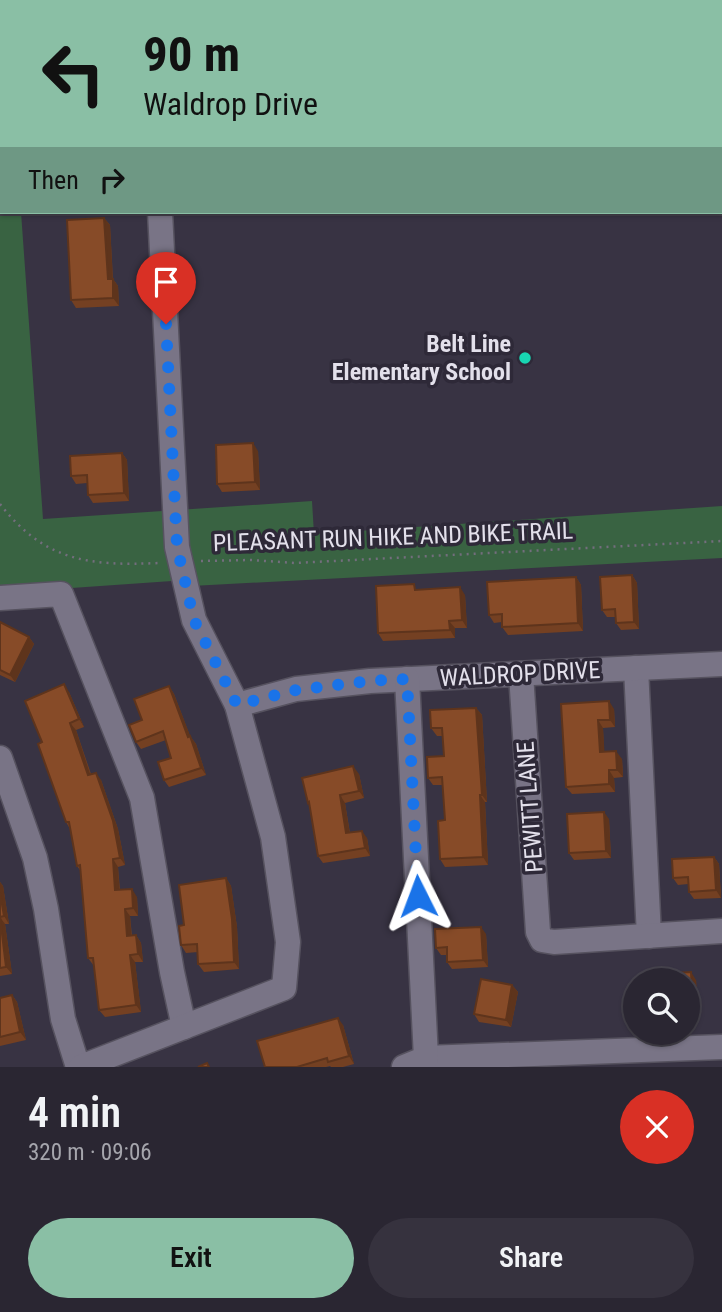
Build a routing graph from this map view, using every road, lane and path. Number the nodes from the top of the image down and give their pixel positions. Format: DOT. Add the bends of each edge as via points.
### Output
graph roads {
  1 [pos="160,214"];
  2 [pos="0,505"];
  3 [pos="722,541"];
  4 [pos="181,562"];
  5 [pos="0,598"];
  6 [pos="722,664"];
  7 [pos="636,668"];
  8 [pos="521,674"];
  9 [pos="407,679"];
  10 [pos="237,705"];
  11 [pos="0,758"];
  12 [pos="722,931"];
  13 [pos="649,936"];
  14 [pos="184,1027"];
  15 [pos="722,1048"];
  16 [pos="415,1063"];
  17 [pos="79,1067"];
  1 -- 4 [label="street"];
  2 -- 4 [label="path, PLEASANT RUN HIKE AND BIKE TRAIL" via="15,524 55,551 104,564"];
  3 -- 4 [label="path, PLEASANT RUN HIKE AND BIKE TRAIL" via="295,563 251,559"];
  4 -- 10 [label="street" via="194,620"];
  5 -- 14 [label="street" via="61,594 142,798"];
  6 -- 7 [label="street, WALDROP DRIVE"];
  7 -- 8 [label="street, WALDROP DRIVE"];
  7 -- 13 [label="street"];
  8 -- 9 [label="street, WALDROP DRIVE"];
  8 -- 13 [label="street, PEWITT LANE" via="538,932 542,940 554,942"];
  9 -- 10 [label="street, WALDROP DRIVE" via="296,690"];
  9 -- 16 [label="street"];
  10 -- 14 [label="street" via="273,837 288,942 284,988"];
  11 -- 17 [label="street" via="35,858 63,1019"];
  12 -- 13 [label="street"];
  14 -- 17 [label="street"];
  15 -- 16 [label="street"];
}
